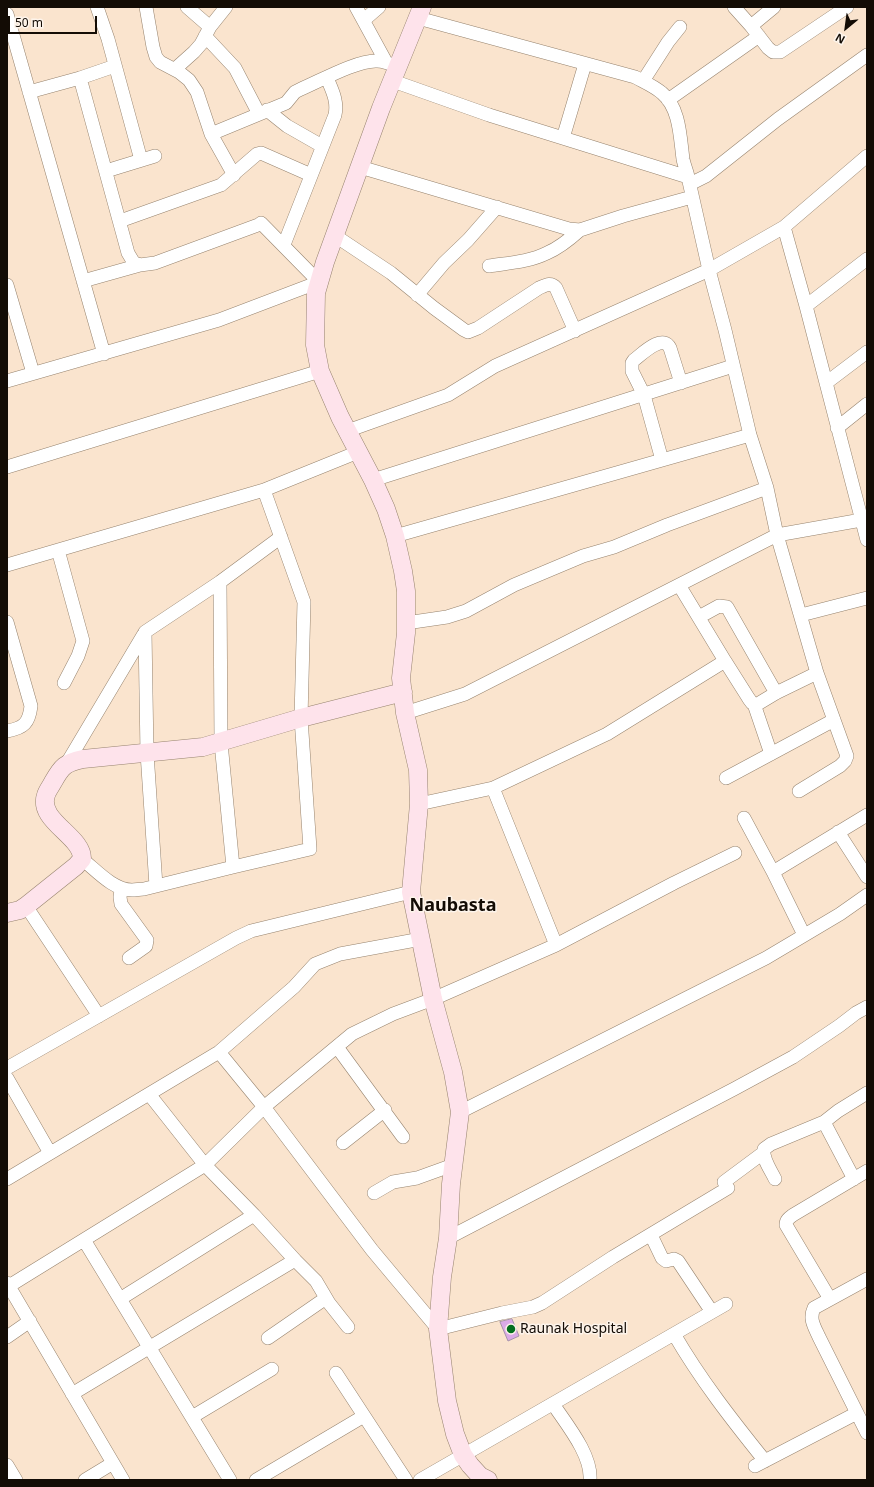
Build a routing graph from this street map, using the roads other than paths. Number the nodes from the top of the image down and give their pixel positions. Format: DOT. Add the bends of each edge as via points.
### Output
graph roads {
  1 [pos="97,7"];
  2 [pos="146,7"];
  3 [pos="187,7"];
  4 [pos="226,7"];
  5 [pos="356,7"];
  6 [pos="379,7"];
  7 [pos="734,7"];
  8 [pos="774,7"];
  9 [pos="847,7"];
  10 [pos="420,12"];
  11 [pos="7,14"];
  12 [pos="364,20"];
  13 [pos="680,27"];
  14 [pos="755,31"];
  15 [pos="208,32"];
  16 [pos="867,55"];
  17 [pos="585,64"];
  18 [pos="115,66"];
  19 [pos="174,70"];
  20 [pos="392,70"];
  21 [pos="80,78"];
  22 [pos="328,78"];
  23 [pos="642,81"];
  24 [pos="29,92"];
  25 [pos="668,100"];
  26 [pos="263,112"];
  27 [pos="211,134"];
  28 [pos="563,138"];
  29 [pos="322,146"];
  30 [pos="155,156"];
  31 [pos="867,156"];
  32 [pos="142,160"];
  33 [pos="360,167"];
  34 [pos="106,171"];
  35 [pos="234,174"];
  36 [pos="311,175"];
  37 [pos="689,180"];
  38 [pos="692,197"];
  39 [pos="496,207"];
  40 [pos="120,221"];
  41 [pos="784,227"];
  42 [pos="580,230"];
  43 [pos="334,235"];
  44 [pos="285,242"];
  45 [pos="867,259"];
  46 [pos="140,265"];
  47 [pos="489,266"];
  48 [pos="709,270"];
  49 [pos="83,281"];
  50 [pos="319,282"];
  51 [pos="8,292"];
  52 [pos="417,295"];
  53 [pos="806,306"];
  54 [pos="574,331"];
  55 [pos="867,352"];
  56 [pos="104,354"];
  57 [pos="733,366"];
  58 [pos="320,371"];
  59 [pos="33,373"];
  60 [pos="7,381"];
  61 [pos="681,383"];
  62 [pos="826,383"];
  63 [pos="644,395"];
  64 [pos="867,404"];
  65 [pos="838,428"];
  66 [pos="348,431"];
  67 [pos="750,435"];
  68 [pos="358,452"];
  69 [pos="662,460"];
  70 [pos="7,467"];
  71 [pos="373,480"];
  72 [pos="767,488"];
  73 [pos="264,490"];
  74 [pos="865,520"];
  75 [pos="777,535"];
  76 [pos="395,536"];
  77 [pos="281,537"];
  78 [pos="867,540"];
  79 [pos="58,550"];
  80 [pos="7,565"];
  81 [pos="220,582"];
  82 [pos="679,584"];
  83 [pos="867,598"];
  84 [pos="801,615"];
  85 [pos="699,617"];
  86 [pos="7,622"];
  87 [pos="406,623"];
  88 [pos="145,632"];
  89 [pos="725,661"];
  90 [pos="817,673"];
  91 [pos="64,683"];
  92 [pos="403,692"];
  93 [pos="776,693"];
  94 [pos="754,704"];
  95 [pos="405,713"];
  96 [pos="301,718"];
  97 [pos="834,720"];
  98 [pos="7,732"];
  99 [pos="221,742"];
  100 [pos="147,753"];
  101 [pos="771,754"];
  102 [pos="67,763"];
  103 [pos="726,778"];
  104 [pos="493,788"];
  105 [pos="798,791"];
  106 [pos="419,804"];
  107 [pos="867,816"];
  108 [pos="744,818"];
  109 [pos="838,832"];
  110 [pos="735,853"];
  111 [pos="82,859"];
  112 [pos="233,866"];
  113 [pos="773,872"];
  114 [pos="867,877"];
  115 [pos="156,886"];
  116 [pos="121,888"];
  117 [pos="411,892"];
  118 [pos="867,895"];
  119 [pos="26,906"];
  120 [pos="7,913"];
  121 [pos="804,935"];
  122 [pos="421,939"];
  123 [pos="556,944"];
  124 [pos="129,958"];
  125 [pos="433,999"];
  126 [pos="867,1007"];
  127 [pos="99,1016"];
  128 [pos="337,1047"];
  129 [pos="219,1052"];
  130 [pos="7,1068"];
  131 [pos="7,1078"];
  132 [pos="867,1093"];
  133 [pos="149,1094"];
  134 [pos="264,1107"];
  135 [pos="385,1110"];
  136 [pos="460,1112"];
  137 [pos="824,1122"];
  138 [pos="403,1137"];
  139 [pos="343,1143"];
  140 [pos="50,1153"];
  141 [pos="763,1154"];
  142 [pos="205,1165"];
  143 [pos="453,1165"];
  144 [pos="867,1172"];
  145 [pos="7,1179"];
  146 [pos="775,1179"];
  147 [pos="854,1179"];
  148 [pos="374,1193"];
  149 [pos="254,1215"];
  150 [pos="651,1235"];
  151 [pos="448,1238"];
  152 [pos="84,1240"];
  153 [pos="295,1260"];
  154 [pos="867,1279"];
  155 [pos="8,1285"];
  156 [pos="326,1298"];
  157 [pos="120,1299"];
  158 [pos="830,1299"];
  159 [pos="726,1304"];
  160 [pos="712,1312"];
  161 [pos="30,1321"];
  162 [pos="348,1327"];
  163 [pos="438,1329"];
  164 [pos="674,1334"];
  165 [pos="7,1337"];
  166 [pos="268,1338"];
  167 [pos="150,1348"];
  168 [pos="272,1369"];
  169 [pos="336,1373"];
  170 [pos="72,1394"];
  171 [pos="553,1404"];
  172 [pos="857,1413"];
  173 [pos="364,1416"];
  174 [pos="192,1417"];
  175 [pos="867,1433"];
  176 [pos="463,1455"];
  177 [pos="113,1463"];
  178 [pos="7,1465"];
  179 [pos="16,1480"];
  180 [pos="84,1480"];
  181 [pos="123,1480"];
  182 [pos="230,1480"];
  183 [pos="256,1480"];
  184 [pos="406,1480"];
  185 [pos="420,1480"];
  186 [pos="488,1480"];
  187 [pos="590,1480"];
  1 -- 18 [label="street"];
  2 -- 19 [label="street" via="156,57"];
  3 -- 15 [label="street"];
  4 -- 15 [label="street"];
  5 -- 12 [label="street"];
  6 -- 12 [label="street"];
  7 -- 14 [label="street"];
  8 -- 14 [label="street"];
  9 -- 14 [label="street" via="780,52 773,52 768,48"];
  10 -- 17 [label="street"];
  10 -- 20 [label="street"];
  11 -- 24 [label="street"];
  12 -- 20 [label="street"];
  13 -- 23 [label="street"];
  14 -- 25 [label="street"];
  15 -- 19 [label="street" via="194,52"];
  15 -- 26 [label="street"];
  16 -- 37 [label="street" via="778,119 706,176"];
  17 -- 23 [label="street"];
  17 -- 28 [label="street"];
  18 -- 21 [label="street"];
  18 -- 32 [label="street"];
  19 -- 27 [label="street" via="189,80 197,92"];
  20 -- 22 [label="street" via="378,61 361,63"];
  20 -- 28 [label="street" via="489,115"];
  20 -- 33 [label="street"];
  21 -- 24 [label="street"];
  21 -- 34 [label="street"];
  22 -- 26 [label="street" via="301,89 286,103"];
  22 -- 29 [label="street" via="336,108"];
  23 -- 25 [label="street"];
  24 -- 49 [label="street"];
  25 -- 37 [label="street" via="679,126"];
  26 -- 27 [label="street"];
  26 -- 29 [label="street"];
  27 -- 35 [label="street"];
  28 -- 37 [label="street"];
  29 -- 36 [label="street"];
  30 -- 32 [label="street"];
  31 -- 41 [label="street"];
  32 -- 34 [label="street"];
  33 -- 39 [label="street"];
  33 -- 43 [label="street"];
  34 -- 40 [label="street"];
  35 -- 36 [label="street" via="261,153"];
  35 -- 40 [label="street" via="214,189"];
  36 -- 44 [label="street"];
  37 -- 38 [label="street"];
  38 -- 42 [label="street"];
  38 -- 48 [label="street"];
  39 -- 42 [label="street"];
  39 -- 52 [label="street"];
  40 -- 46 [label="street" via="128,253 134,263"];
  41 -- 48 [label="street"];
  41 -- 53 [label="street"];
  42 -- 47 [label="street" via="560,247 541,256"];
  43 -- 50 [label="street"];
  43 -- 52 [label="street" via="391,273"];
  45 -- 53 [label="street"];
  46 -- 49 [label="street"];
  46 -- 50 [label="street" via="155,263 260,224"];
  48 -- 54 [label="street"];
  48 -- 57 [label="street"];
  49 -- 56 [label="street"];
  50 -- 56 [label="street" via="219,320"];
  50 -- 58 [label="street" via="314,314 315,345"];
  51 -- 59 [label="street"];
  52 -- 54 [label="street" via="468,332 543,286 551,284 556,288"];
  53 -- 62 [label="street"];
  54 -- 66 [label="street" via="495,366 448,395"];
  55 -- 62 [label="street"];
  56 -- 59 [label="street"];
  57 -- 61 [label="street"];
  57 -- 67 [label="street"];
  58 -- 66 [label="street"];
  58 -- 70 [label="street"];
  59 -- 60 [label="street"];
  61 -- 63 [label="street"];
  61 -- 63 [label="street" via="668,344 657,343 632,363 632,371"];
  62 -- 65 [label="street"];
  63 -- 69 [label="street"];
  63 -- 71 [label="street"];
  64 -- 65 [label="street"];
  65 -- 74 [label="street"];
  66 -- 68 [label="street"];
  67 -- 69 [label="street"];
  67 -- 72 [label="street"];
  68 -- 71 [label="street"];
  68 -- 73 [label="street"];
  69 -- 76 [label="street"];
  71 -- 76 [label="street"];
  72 -- 75 [label="street"];
  72 -- 87 [label="street" via="614,547 583,556 514,585 466,612"];
  73 -- 77 [label="street"];
  73 -- 79 [label="street"];
  74 -- 75 [label="street"];
  74 -- 78 [label="street"];
  75 -- 82 [label="street"];
  75 -- 84 [label="street"];
  76 -- 87 [label="street" via="406,591"];
  77 -- 81 [label="street"];
  77 -- 96 [label="street" via="304,602"];
  79 -- 80 [label="street"];
  79 -- 91 [label="street" via="83,641"];
  81 -- 88 [label="street"];
  81 -- 99 [label="street"];
  82 -- 85 [label="street"];
  82 -- 95 [label="street" via="465,694"];
  83 -- 84 [label="street"];
  84 -- 90 [label="street"];
  85 -- 89 [label="street"];
  85 -- 93 [label="street" via="719,606 727,607"];
  86 -- 98 [label="street" via="31,706 25,724 19,729"];
  87 -- 92 [label="street" via="401,678"];
  88 -- 100 [label="street"];
  88 -- 102 [label="street"];
  89 -- 94 [label="street"];
  89 -- 104 [label="street" via="607,734"];
  90 -- 93 [label="street"];
  90 -- 97 [label="street"];
  92 -- 95 [label="street"];
  92 -- 96 [label="street"];
  93 -- 94 [label="street" via="761,703"];
  94 -- 101 [label="street"];
  95 -- 106 [label="street" via="418,770"];
  96 -- 99 [label="street"];
  96 -- 112 [label="street" via="310,849"];
  97 -- 101 [label="street"];
  97 -- 105 [label="street" via="846,759 840,766"];
  99 -- 100 [label="street" via="203,748"];
  99 -- 112 [label="street"];
  100 -- 102 [label="street"];
  100 -- 115 [label="street"];
  101 -- 103 [label="street"];
  102 -- 111 [label="street" via="60,769 46,795 45,806 51,818 81,850"];
  104 -- 106 [label="street"];
  104 -- 123 [label="street"];
  106 -- 117 [label="street"];
  107 -- 109 [label="street"];
  108 -- 113 [label="street"];
  109 -- 113 [label="street"];
  109 -- 114 [label="street"];
  110 -- 123 [label="street"];
  111 -- 116 [label="street" via="112,884"];
  111 -- 119 [label="street"];
  112 -- 115 [label="street"];
  113 -- 121 [label="street"];
  115 -- 116 [label="street" via="132,890"];
  116 -- 124 [label="street" via="121,904 147,940 146,946"];
  117 -- 122 [label="street"];
  117 -- 127 [label="street" via="251,931"];
  118 -- 121 [label="street"];
  119 -- 120 [label="street"];
  119 -- 127 [label="street"];
  121 -- 136 [label="street" via="766,958"];
  122 -- 125 [label="street"];
  122 -- 129 [label="street" via="340,954 314,964 294,987"];
  123 -- 125 [label="street"];
  125 -- 128 [label="street" via="393,1014 352,1034"];
  125 -- 136 [label="street" via="453,1072"];
  126 -- 151 [label="street" via="793,1057"];
  127 -- 130 [label="street"];
  128 -- 134 [label="street"];
  128 -- 135 [label="street"];
  129 -- 133 [label="street"];
  129 -- 134 [label="street"];
  131 -- 140 [label="street"];
  132 -- 137 [label="street"];
  133 -- 140 [label="street"];
  133 -- 142 [label="street"];
  134 -- 142 [label="street"];
  134 -- 163 [label="street" via="372,1250"];
  135 -- 138 [label="street"];
  135 -- 139 [label="street"];
  136 -- 143 [label="street"];
  137 -- 141 [label="street" via="771,1144 764,1149"];
  137 -- 147 [label="street"];
  140 -- 145 [label="street"];
  141 -- 146 [label="street"];
  141 -- 150 [label="street" via="726,1185"];
  142 -- 149 [label="street"];
  142 -- 152 [label="street"];
  143 -- 148 [label="street" via="416,1178 393,1182"];
  143 -- 151 [label="street"];
  144 -- 147 [label="street"];
  147 -- 158 [label="street" via="788,1218 786,1222"];
  149 -- 153 [label="street"];
  149 -- 157 [label="street"];
  150 -- 160 [label="street" via="662,1258 666,1261 678,1261"];
  150 -- 163 [label="street" via="533,1307"];
  151 -- 163 [label="street"];
  152 -- 155 [label="street"];
  152 -- 157 [label="street"];
  153 -- 156 [label="street" via="316,1281"];
  153 -- 167 [label="street"];
  154 -- 158 [label="street"];
  155 -- 161 [label="street"];
  156 -- 162 [label="street"];
  156 -- 166 [label="street"];
  157 -- 167 [label="street"];
  158 -- 172 [label="street" via="814,1308 812,1322"];
  159 -- 160 [label="street"];
  160 -- 164 [label="street"];
  161 -- 165 [label="street"];
  161 -- 170 [label="street"];
  163 -- 176 [label="street" via="447,1401"];
  164 -- 171 [label="street"];
  164 -- 172 [label="street" via="760,1463"];
  167 -- 170 [label="street"];
  167 -- 174 [label="street"];
  168 -- 174 [label="street"];
  169 -- 173 [label="street"];
  170 -- 177 [label="street"];
  171 -- 176 [label="street"];
  171 -- 187 [label="street" via="588,1459"];
  172 -- 175 [label="street"];
  173 -- 183 [label="street"];
  173 -- 184 [label="street"];
  174 -- 182 [label="street"];
  176 -- 185 [label="street"];
  176 -- 186 [label="street" via="480,1476"];
  177 -- 180 [label="street"];
  177 -- 181 [label="street"];
  178 -- 179 [label="street"];
}
